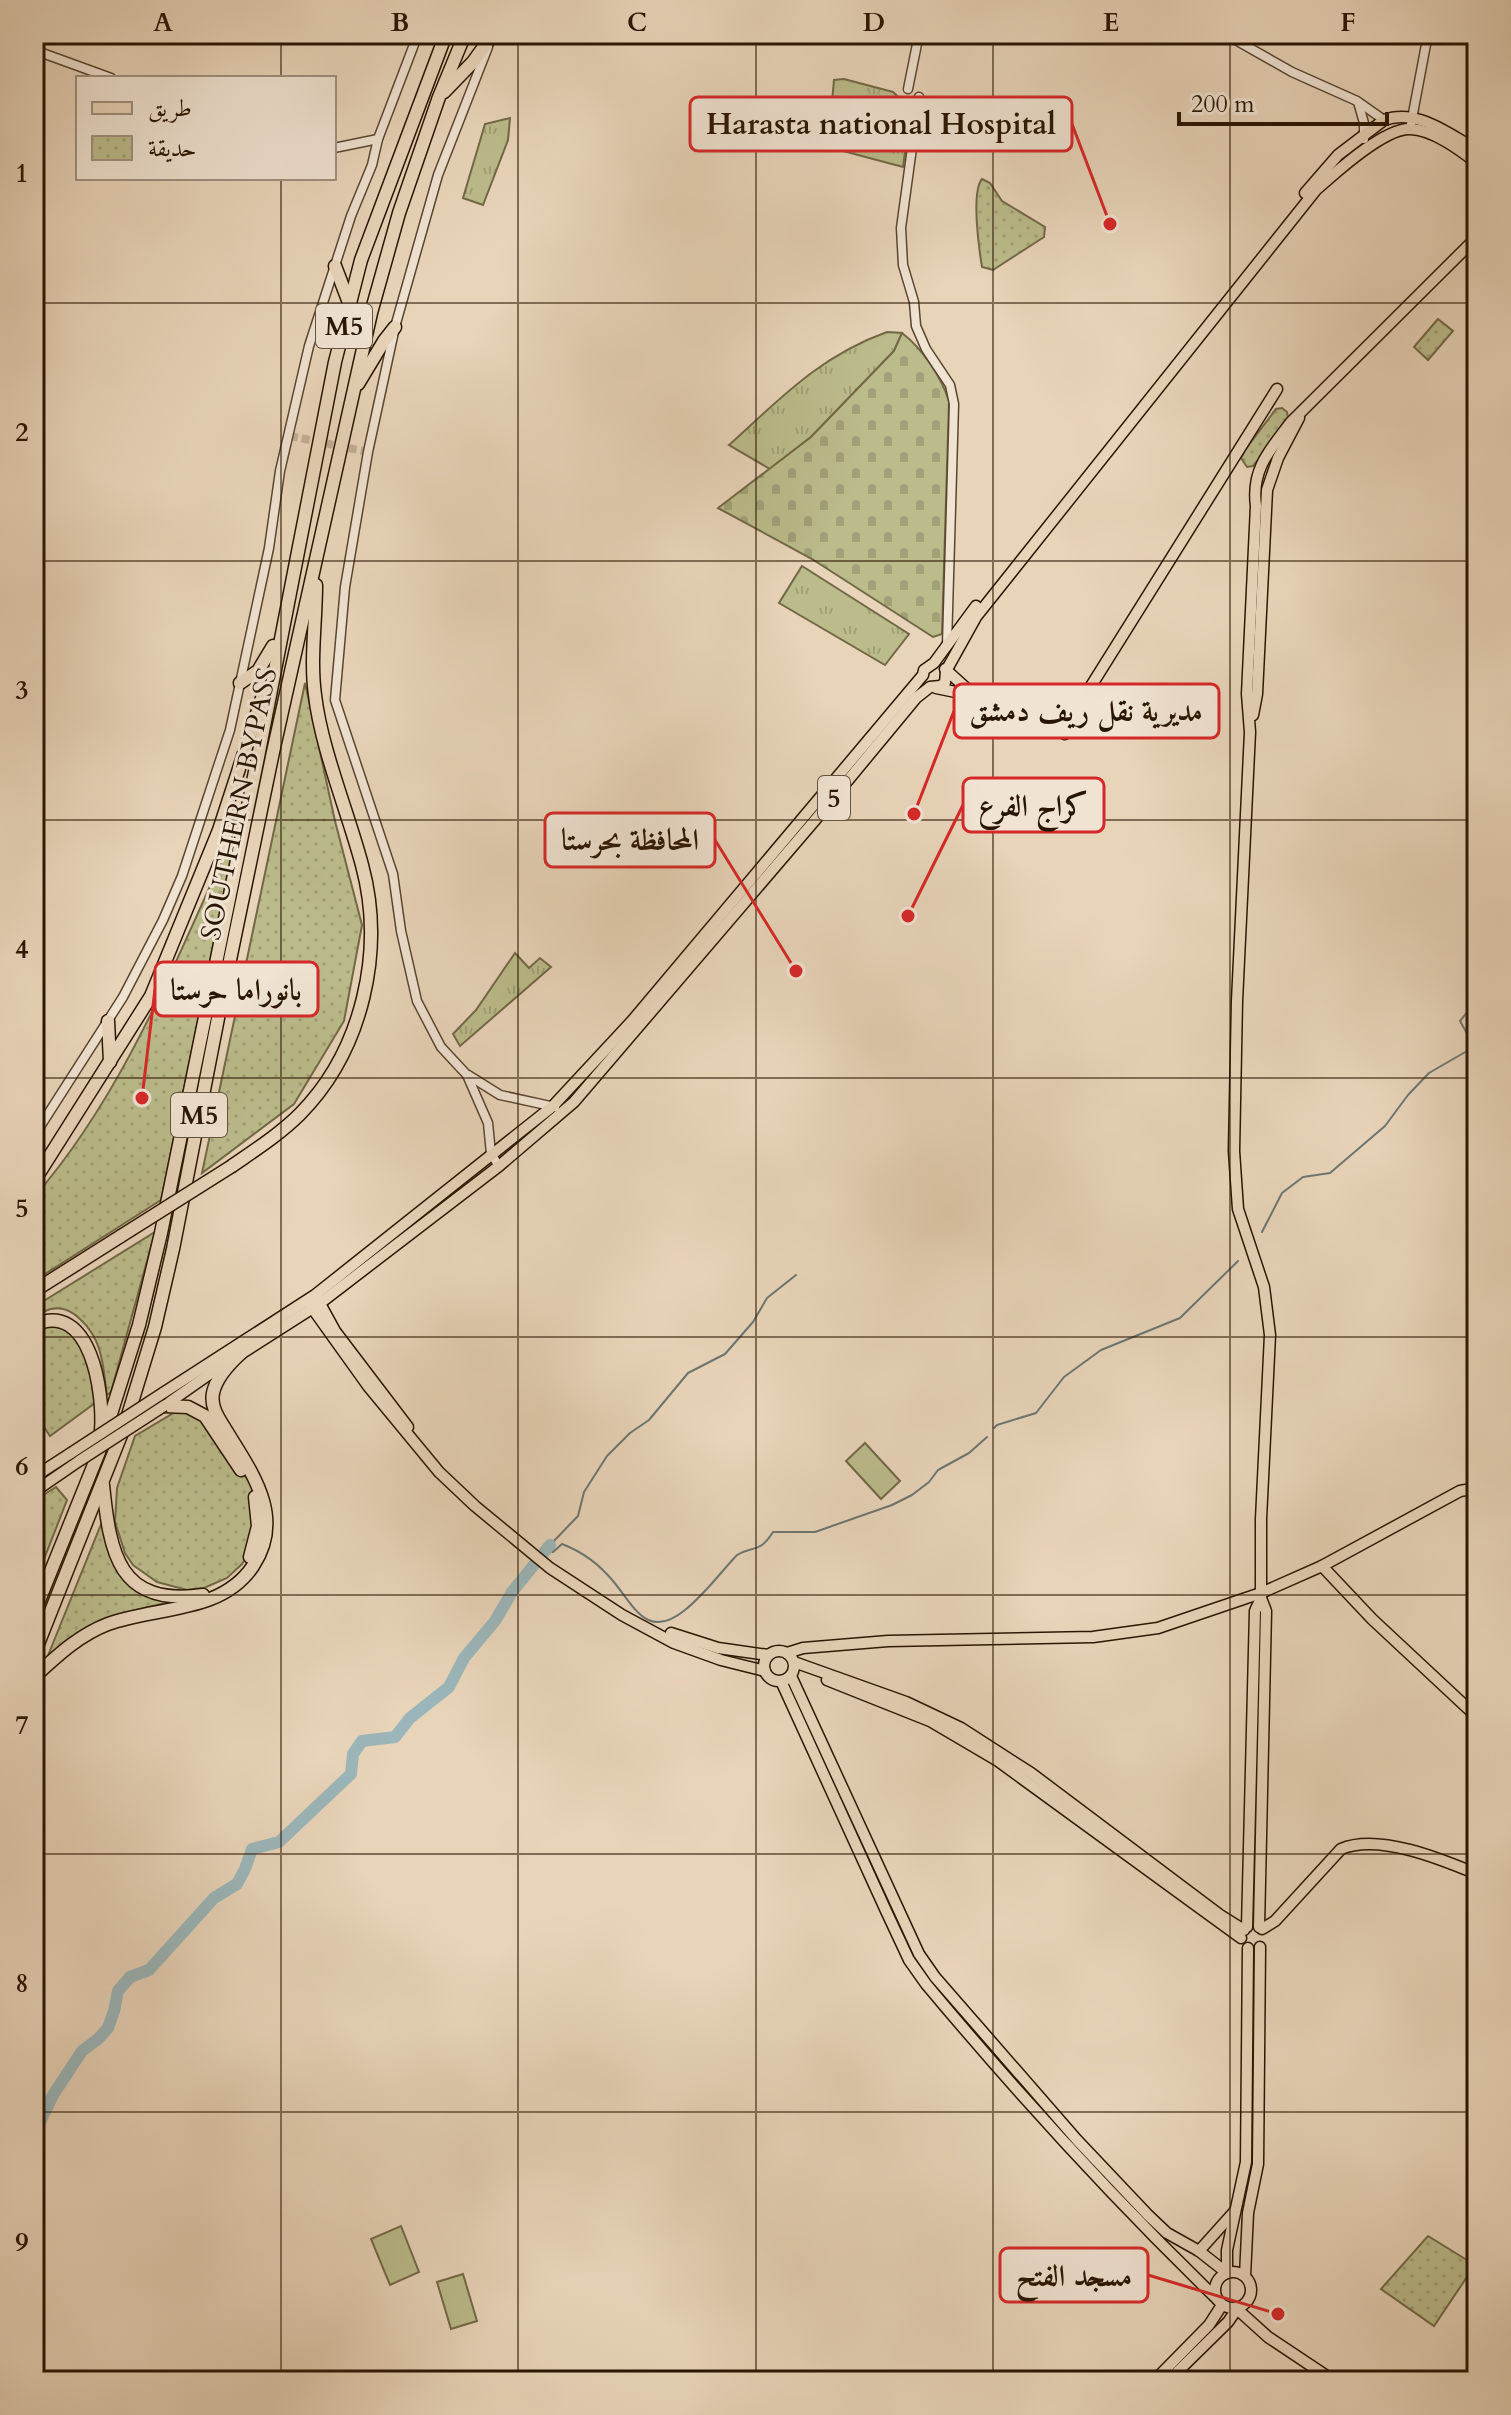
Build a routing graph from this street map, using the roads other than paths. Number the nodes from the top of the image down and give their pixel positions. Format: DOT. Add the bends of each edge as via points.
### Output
graph roads {
  1 [pos="418,34"];
  2 [pos="446,34"];
  3 [pos="465,34"];
  4 [pos="493,34"];
  5 [pos="919,34"];
  6 [pos="1225,34"];
  7 [pos="1428,34"];
  8 [pos="34,50"];
  9 [pos="106,76"];
  10 [pos="908,89"];
  11 [pos="439,97"];
  12 [pos="919,97"];
  13 [pos="1357,101"];
  14 [pos="1412,116"];
  15 [pos="1384,120"];
  16 [pos="1409,128"];
  17 [pos="1362,136"];
  18 [pos="378,139"];
  19 [pos="336,148"];
  20 [pos="1367,148"];
  21 [pos="1477,150"];
  22 [pos="1477,163"];
  23 [pos="1477,237"];
  24 [pos="335,266"];
  25 [pos="349,305"];
  26 [pos="395,327"];
  27 [pos="1277,389"];
  28 [pos="354,390"];
  29 [pos="317,562"];
  30 [pos="281,628"];
  31 [pos="947,645"];
  32 [pos="934,663"];
  33 [pos="273,671"];
  34 [pos="946,671"];
  35 [pos="923,675"];
  36 [pos="240,683"];
  37 [pos="932,687"];
  38 [pos="975,696"];
  39 [pos="108,1021"];
  40 [pos="110,1062"];
  41 [pos="467,1075"];
  42 [pos="558,1109"];
  43 [pos="34,1136"];
  44 [pos="491,1154"];
  45 [pos="499,1166"];
  46 [pos="34,1181"];
  47 [pos="366,1263"];
  48 [pos="34,1291"];
  49 [pos="313,1302"];
  50 [pos="34,1325"];
  51 [pos="241,1353"];
  52 [pos="211,1367"];
  53 [pos="164,1406"];
  54 [pos="99,1452"];
  55 [pos="75,1457"];
  56 [pos="34,1477"];
  57 [pos="103,1483"];
  58 [pos="1477,1488"];
  59 [pos="34,1492"];
  60 [pos="553,1566"];
  61 [pos="1322,1566"];
  62 [pos="48,1578"];
  63 [pos="34,1594"];
  64 [pos="1261,1595"];
  65 [pos="203,1598"];
  66 [pos="34,1613"];
  67 [pos="34,1654"];
  68 [pos="768,1655"];
  69 [pos="790,1668"];
  70 [pos="765,1671"];
  71 [pos="34,1677"];
  72 [pos="1477,1717"];
  73 [pos="1477,1874"];
  74 [pos="1250,1930"];
  75 [pos="1260,1947"];
  76 [pos="1248,1948"];
  77 [pos="1236,2211"];
  78 [pos="1199,2251"];
  79 [pos="1227,2273"];
  80 [pos="1245,2276"];
  81 [pos="1219,2302"];
  82 [pos="1237,2309"];
  83 [pos="1154,2381"];
  84 [pos="1168,2381"];
  85 [pos="1334,2381"];
  1 -- 18 [label="street"];
  2 -- 25 [label="highway, M5" via="379,209"];
  3 -- 11 [label="highway, M5"];
  4 -- 11 [label="highway"];
  4 -- 26 [label="street" via="438,175"];
  5 -- 10 [label="street"];
  6 -- 13 [label="street"];
  7 -- 14 [label="street"];
  8 -- 9 [label="street"];
  11 -- 28 [label="highway, M5" via="399,213"];
  12 -- 31 [label="street" via="901,228 916,326 950,385 954,404"];
  13 -- 15 [label="street"];
  13 -- 17 [label="street"];
  14 -- 15 [label="main road, 5"];
  14 -- 16 [label="street"];
  14 -- 21 [label="main road"];
  15 -- 17 [label="main road, 5"];
  16 -- 20 [label="main road, 5"];
  16 -- 22 [label="main road"];
  17 -- 20 [label="street"];
  17 -- 31 [label="main road, 5" via="1311,185"];
  18 -- 19 [label="street"];
  18 -- 24 [label="street"];
  20 -- 34 [label="main road, 5" via="1316,190 976,617"];
  23 -- 64 [label="main road" via="1304,409 1267,490 1257,694 1250,732 1234,1151 1238,1209 1264,1287 1270,1335"];
  24 -- 25 [label="highway"];
  24 -- 36 [label="street" via="309,346 280,471"];
  25 -- 30 [label="highway, M5"];
  26 -- 28 [label="highway"];
  26 -- 41 [label="street" via="345,587 335,700 393,874 417,1001 441,1047"];
  27 -- 38 [label="main road" via="1065,734"];
  28 -- 29 [label="highway, M5"];
  29 -- 48 [label="highway, bridge" via="315,694 373,916 370,975 354,1028 335,1068 300,1113 232,1166"];
  29 -- 57 [label="highway, SOUTHERN BYPASS / M5" via="166,1283 142,1375"];
  30 -- 33 [label="highway, SOUTHERN BYPASS / M5"];
  30 -- 36 [label="highway" via="258,671"];
  31 -- 32 [label="main road, 5"];
  32 -- 34 [label="main road"];
  32 -- 35 [label="main road, 5"];
  33 -- 40 [label="highway" via="207,864 151,996"];
  33 -- 54 [label="highway, SOUTHERN BYPASS / M5" via="148,1292"];
  34 -- 37 [label="main road, 5" via="945,683"];
  34 -- 38 [label="main road"];
  35 -- 37 [label="main road"];
  35 -- 42 [label="main road, 5"];
  36 -- 39 [label="street" via="182,876"];
  37 -- 38 [label="main road"];
  37 -- 42 [label="main road, 5" via="916,698 574,1102"];
  39 -- 40 [label="highway"];
  39 -- 43 [label="street"];
  40 -- 46 [label="highway"];
  41 -- 42 [label="street" via="500,1095"];
  41 -- 44 [label="street" via="488,1123"];
  42 -- 44 [label="main road, 5"];
  42 -- 45 [label="main road, 5"];
  44 -- 45 [label="street"];
  44 -- 47 [label="main road, 5"];
  45 -- 47 [label="main road, 5"];
  47 -- 49 [label="main road, 5"];
  49 -- 51 [label="main road, 5"];
  49 -- 52 [label="main road, 5"];
  49 -- 60 [label="main road" via="330,1336 411,1436 477,1503"];
  50 -- 54 [label="highway" via="62,1320 88,1347 100,1406"];
  51 -- 52 [label="main road, 5"];
  51 -- 65 [label="highway" via="215,1387 213,1402 257,1480 267,1512 266,1533 249,1572 234,1587"];
  52 -- 53 [label="main road, 5"];
  52 -- 55 [label="main road, 5, bridge" via="163,1393"];
  53 -- 55 [label="main road, 5, bridge"];
  53 -- 65 [label="highway" via="188,1407 205,1416 249,1484 258,1509 249,1560 229,1582"];
  54 -- 62 [label="highway, SOUTHERN BYPASS / M5"];
  55 -- 56 [label="main road, 5"];
  55 -- 59 [label="main road, 5"];
  57 -- 65 [label="highway" via="112,1549 130,1578 163,1596"];
  57 -- 67 [label="highway, SOUTHERN BYPASS / M5"];
  58 -- 61 [label="main road" via="1460,1491"];
  60 -- 68 [label="main road" via="677,1637"];
  60 -- 70 [label="main road" via="622,1615 674,1643"];
  61 -- 64 [label="main road"];
  61 -- 72 [label="main road"];
  62 -- 63 [label="highway"];
  62 -- 66 [label="highway, SOUTHERN BYPASS / M5"];
  64 -- 69 [label="main road" via="1131,1633 803,1648"];
  64 -- 74 [label="main road" via="1266,1611"];
  65 -- 71 [label="highway" via="97,1629 68,1646"];
  68 -- 69 [label="main road" via="781,1651"];
  68 -- 70 [label="main road"];
  69 -- 70 [label="main road" via="769,1678"];
  69 -- 74 [label="main road" via="874,1689 961,1728 1031,1773 1220,1915"];
  69 -- 78 [label="main road" via="919,1954 1121,2188 1167,2233"];
  69 -- 81 [label="main road" via="904,1948 926,1984 1076,2156"];
  73 -- 74 [label="main road" via="1407,1851 1353,1843 1341,1849 1275,1921"];
  74 -- 75 [label="main road" via="1264,1940"];
  74 -- 76 [label="main road"];
  75 -- 76 [label="main road"];
  75 -- 80 [label="main road" via="1258,2164 1248,2213"];
  76 -- 77 [label="main road" via="1246,2162"];
  77 -- 78 [label="main road"];
  77 -- 79 [label="main road"];
  78 -- 79 [label="main road"];
  79 -- 80 [label="main road"];
  79 -- 81 [label="main road" via="1215,2285"];
  80 -- 82 [label="main road" via="1251,2296"];
  81 -- 82 [label="main road"];
  81 -- 83 [label="main road" via="1209,2325"];
  82 -- 84 [label="main road"];
  82 -- 85 [label="main road" via="1268,2337"];
}
